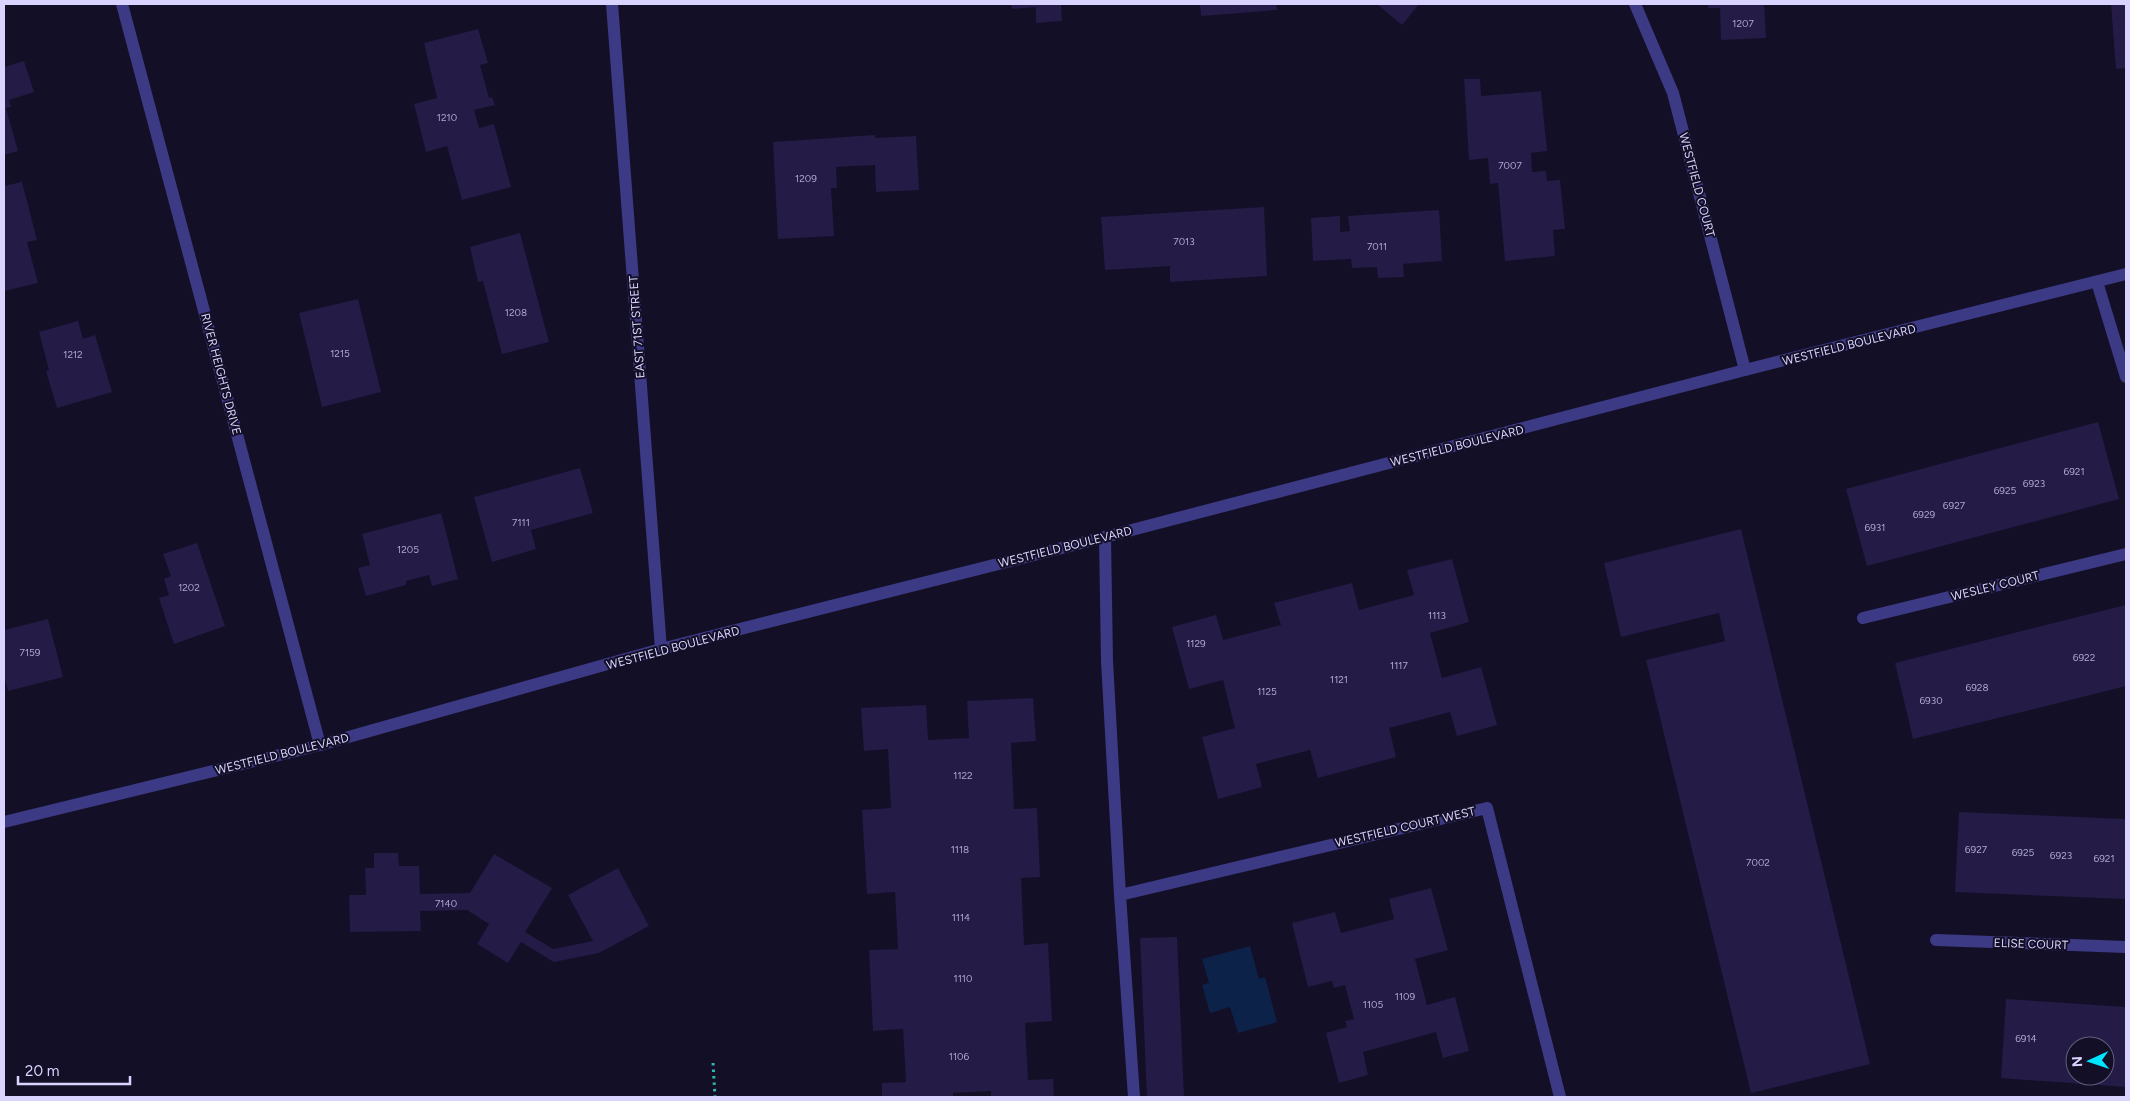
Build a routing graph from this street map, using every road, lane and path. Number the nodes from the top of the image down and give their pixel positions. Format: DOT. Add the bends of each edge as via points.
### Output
graph roads {
  1 [pos="122,4"];
  2 [pos="612,4"];
  3 [pos="1635,4"];
  4 [pos="2126,274"];
  5 [pos="2097,282"];
  6 [pos="1745,370"];
  7 [pos="2126,377"];
  8 [pos="1105,537"];
  9 [pos="2126,554"];
  10 [pos="1863,618"];
  11 [pos="661,649"];
  12 [pos="320,745"];
  13 [pos="4,822"];
  14 [pos="1120,895"];
  15 [pos="1936,940"];
  16 [pos="2126,947"];
  17 [pos="712,1063"];
  18 [pos="715,1097"];
  19 [pos="1134,1097"];
  20 [pos="1560,1097"];
  1 -- 12 [label="street, RIVER HEIGHTS DRIVE"];
  2 -- 11 [label="street, EAST 71ST STREET"];
  3 -- 6 [label="street, WESTFIELD COURT" via="1672,93"];
  4 -- 5 [label="street, WESTFIELD BOULEVARD"];
  5 -- 6 [label="street, WESTFIELD BOULEVARD"];
  5 -- 7 [label="street"];
  6 -- 8 [label="street, WESTFIELD BOULEVARD"];
  8 -- 11 [label="street, WESTFIELD BOULEVARD"];
  8 -- 14 [label="street"];
  9 -- 10 [label="street, WESLEY COURT"];
  11 -- 12 [label="street, WESTFIELD BOULEVARD"];
  12 -- 13 [label="street, WESTFIELD BOULEVARD"];
  14 -- 19 [label="street"];
  14 -- 20 [label="street, WESTFIELD COURT WEST" via="1487,808"];
  15 -- 16 [label="street, ELISE COURT"];
  17 -- 18 [label="path"];
}
